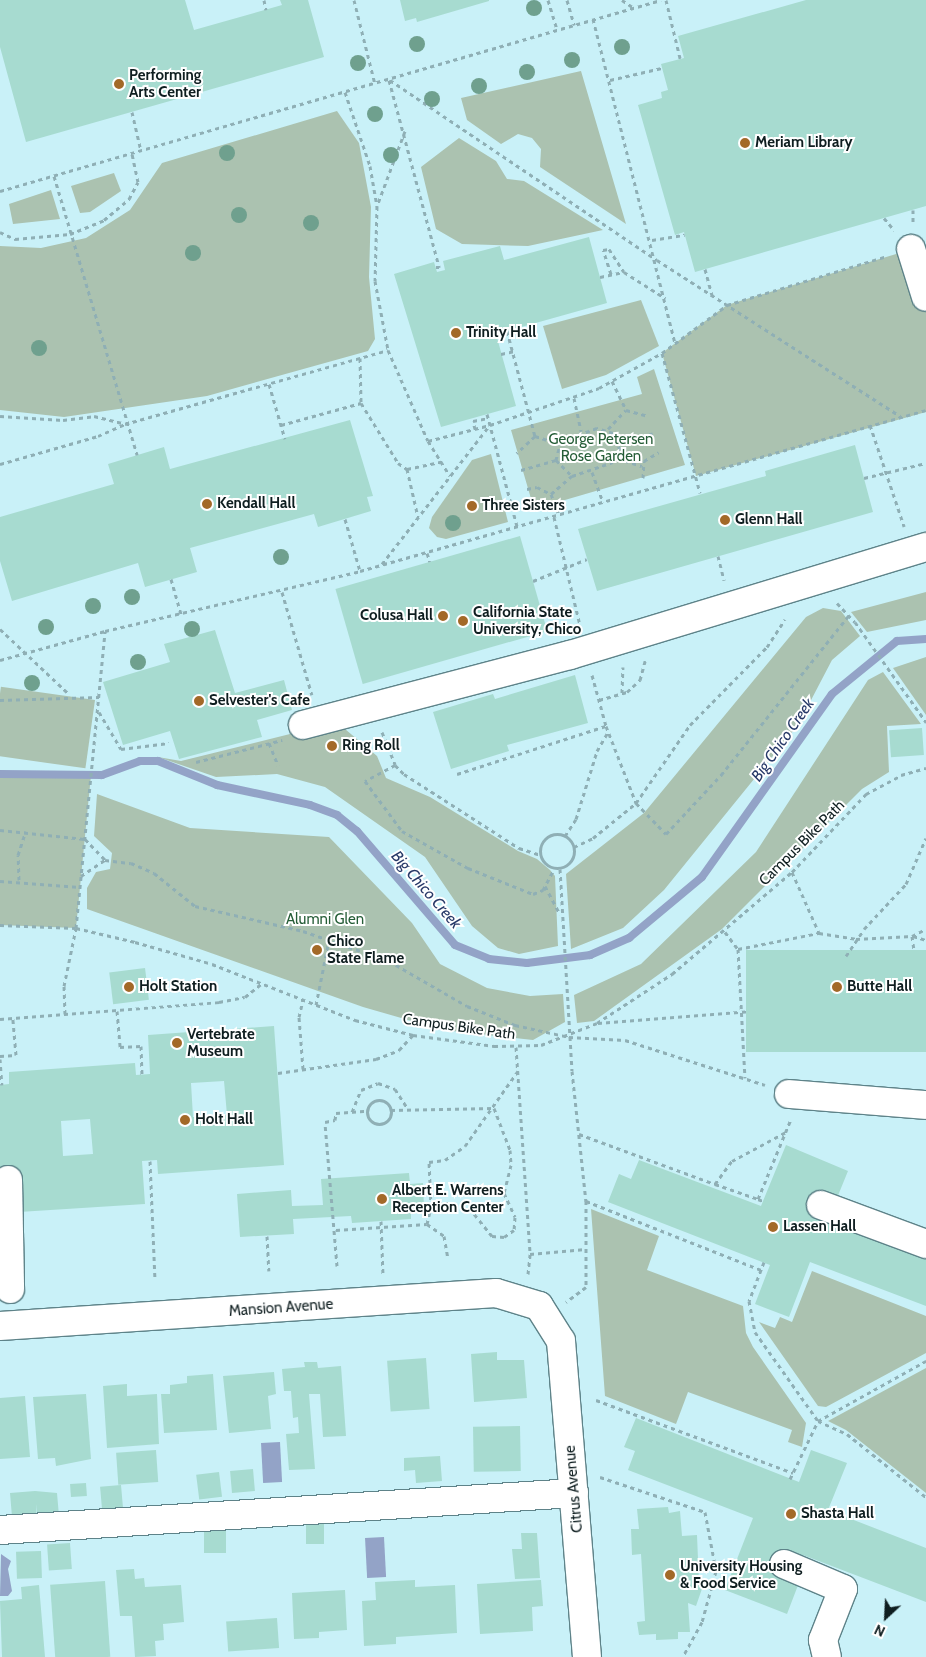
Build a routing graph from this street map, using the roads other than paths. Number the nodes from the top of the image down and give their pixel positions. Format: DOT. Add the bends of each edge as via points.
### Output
graph roads {
  1 [pos="911,249"];
  2 [pos="926,296"];
  3 [pos="919,548"];
  4 [pos="303,728"];
  5 [pos="789,1094"];
  6 [pos="926,1105"];
  7 [pos="8,1180"];
  8 [pos="820,1205"];
  9 [pos="926,1244"];
  10 [pos="10,1289"];
  11 [pos="550,1320"];
  12 [pos="0,1326"];
  13 [pos="574,1493"];
  14 [pos="0,1530"];
  15 [pos="784,1564"];
  16 [pos="587,1657"];
  17 [pos="827,1657"];
  1 -- 2 [label="street"];
  3 -- 4 [label="street" via="586,651 371,705"];
  5 -- 6 [label="street"];
  7 -- 10 [label="street"];
  8 -- 9 [label="street"];
  11 -- 12 [label="street, Mansion Avenue" via="538,1306 524,1299 496,1293"];
  11 -- 13 [label="street, Citrus Avenue" via="564,1364"];
  13 -- 14 [label="street"];
  13 -- 16 [label="street, Citrus Avenue"];
  15 -- 17 [label="street" via="843,1589 823,1640"];
}
